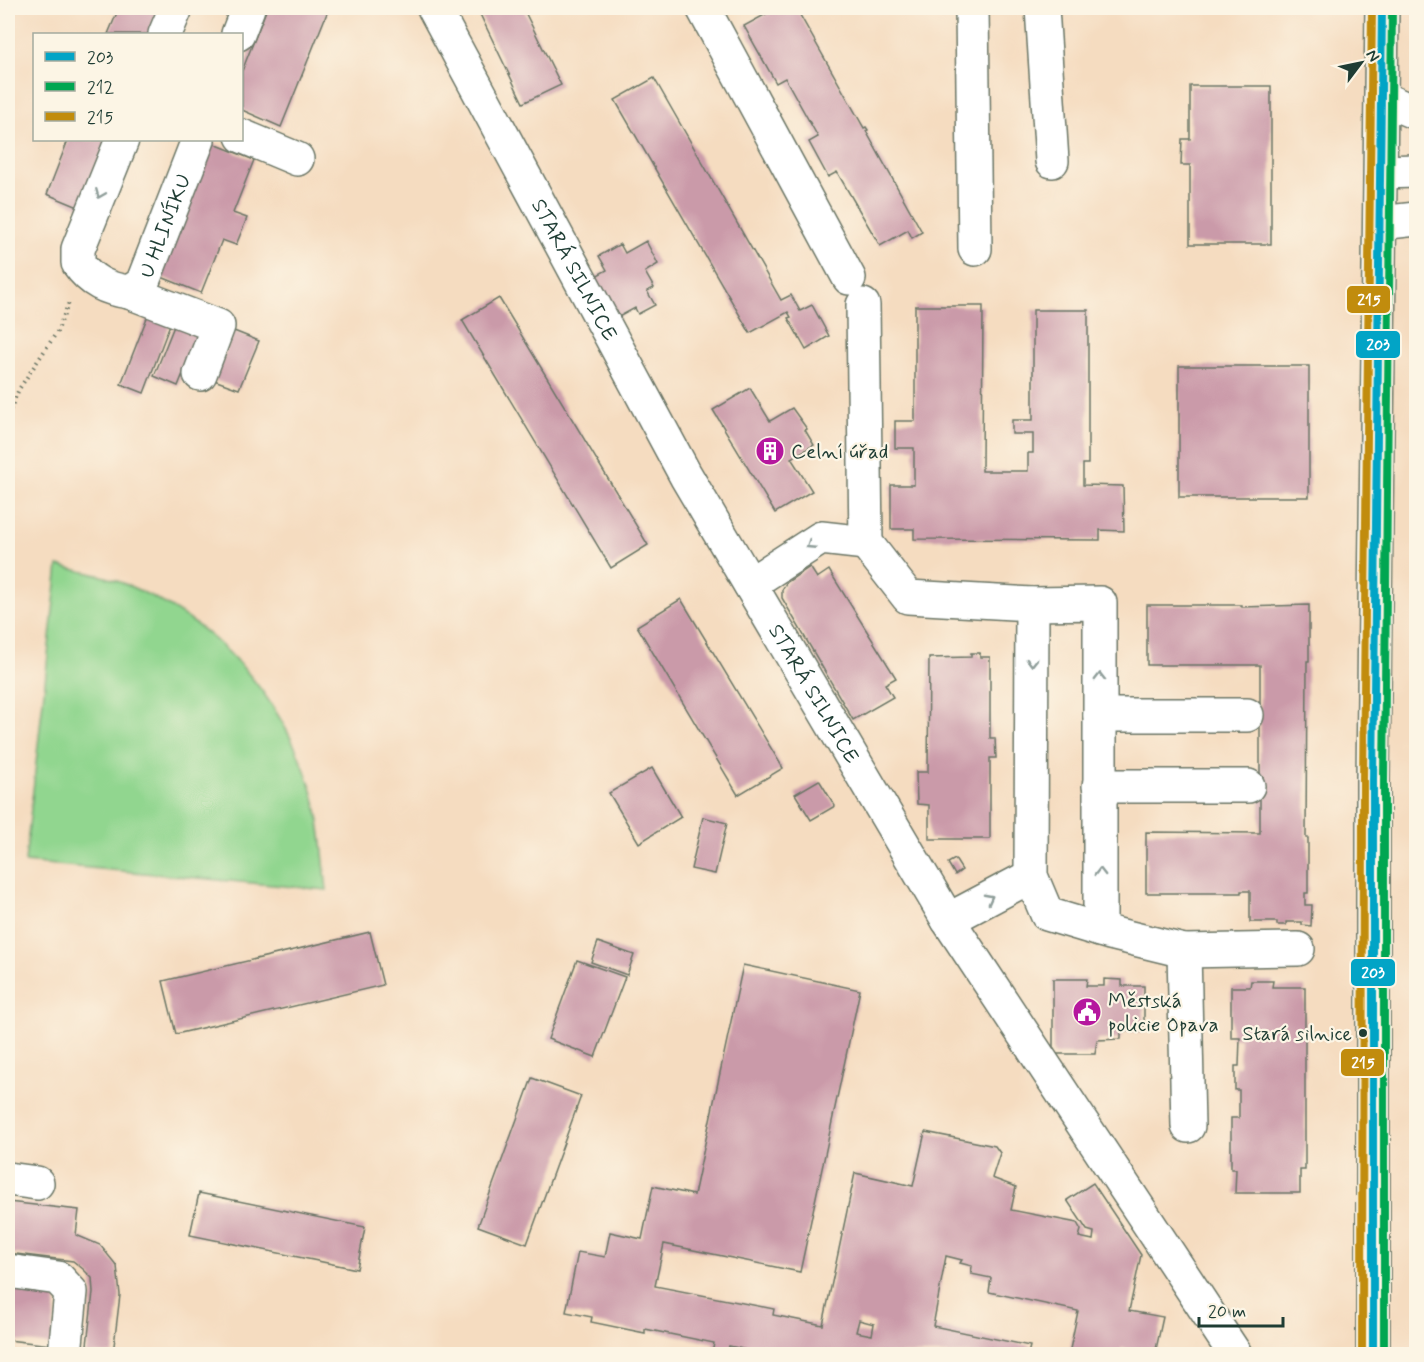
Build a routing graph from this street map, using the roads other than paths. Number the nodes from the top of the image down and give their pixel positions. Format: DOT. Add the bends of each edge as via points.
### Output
graph roads {
  1 [pos="176,8"];
  2 [pos="248,8"];
  3 [pos="434,8"];
  4 [pos="703,8"];
  5 [pos="972,8"];
  6 [pos="1042,8"];
  7 [pos="1382,8"];
  8 [pos="165,33"];
  9 [pos="238,33"];
  10 [pos="1381,98"];
  11 [pos="1416,113"];
  12 [pos="243,136"];
  13 [pos="122,141"];
  14 [pos="198,141"];
  15 [pos="297,159"];
  16 [pos="1052,161"];
  17 [pos="1416,171"];
  18 [pos="1381,172"];
  19 [pos="1416,219"];
  20 [pos="1380,223"];
  21 [pos="975,249"];
  22 [pos="129,292"];
  23 [pos="200,374"];
  24 [pos="866,543"];
  25 [pos="750,584"];
  26 [pos="1032,604"];
  27 [pos="1100,715"];
  28 [pos="1247,715"];
  29 [pos="1099,786"];
  30 [pos="1248,786"];
  31 [pos="1031,876"];
  32 [pos="948,920"];
  33 [pos="1100,930"];
  34 [pos="1298,950"];
  35 [pos="1184,951"];
  36 [pos="1188,1126"];
  37 [pos="8,1272"];
  38 [pos="65,1354"];
  39 [pos="1235,1354"];
  40 [pos="1373,1354"];
  1 -- 8 [label="street"];
  2 -- 9 [label="street"];
  3 -- 25 [label="street, STARÁ SILNICE" via="686,476"];
  4 -- 24 [label="street" via="856,291"];
  5 -- 21 [label="street"];
  6 -- 16 [label="street"];
  7 -- 10 [label="street"];
  10 -- 11 [label="street"];
  10 -- 18 [label="street"];
  12 -- 15 [label="street"];
  13 -- 22 [label="street, U HLINÍKU, one-way" via="78,249 78,263 108,289"];
  14 -- 22 [label="street, U HLINÍKU" via="142,284"];
  17 -- 18 [label="street"];
  18 -- 20 [label="street"];
  19 -- 20 [label="street"];
  20 -- 40 [label="street" via="1373,781"];
  22 -- 23 [label="street" via="218,326"];
  24 -- 25 [label="street, one-way" via="821,538"];
  24 -- 26 [label="street" via="908,597"];
  25 -- 32 [label="street, STARÁ SILNICE"];
  27 -- 26 [label="street, one-way" via="1101,603"];
  26 -- 31 [label="street, one-way"];
  27 -- 28 [label="street"];
  27 -- 29 [label="street"];
  29 -- 30 [label="street"];
  33 -- 29 [label="street, one-way"];
  32 -- 31 [label="street, one-way"];
  31 -- 33 [label="street" via="1047,914"];
  32 -- 39 [label="street, STARÁ SILNICE"];
  33 -- 35 [label="street"];
  34 -- 35 [label="street"];
  35 -- 36 [label="street"];
  37 -- 38 [label="street" via="58,1278 71,1292"];
}
